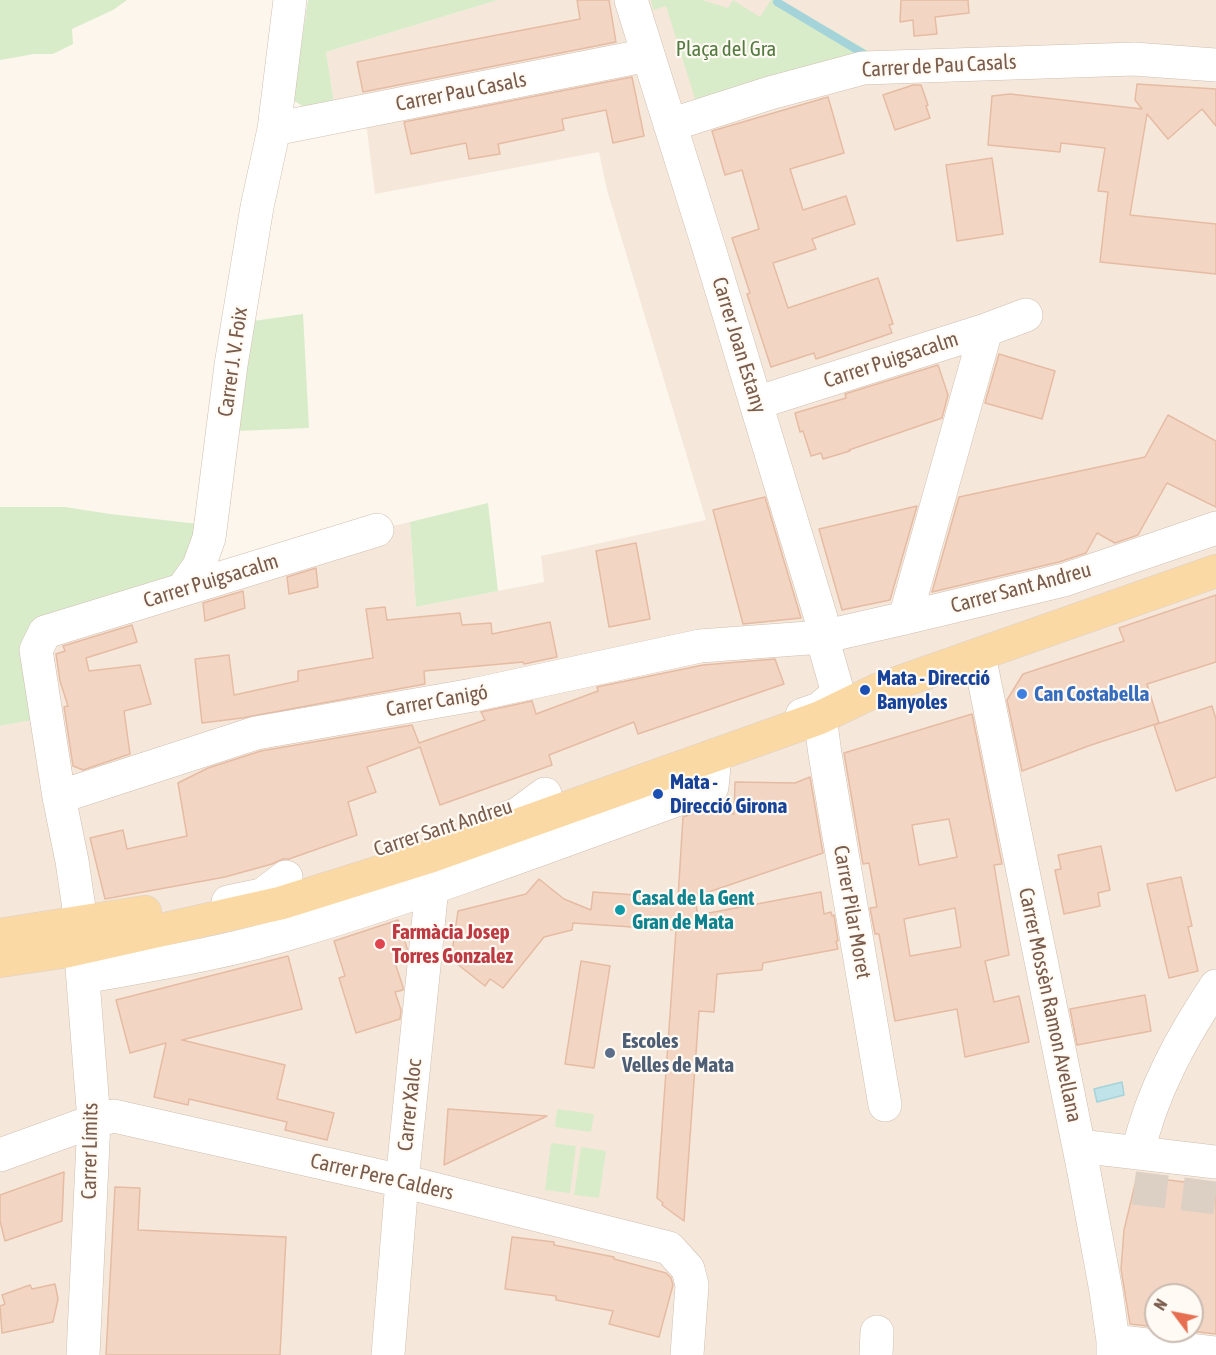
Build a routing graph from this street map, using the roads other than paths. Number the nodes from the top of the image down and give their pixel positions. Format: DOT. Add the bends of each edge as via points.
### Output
graph roads {
  1 [pos="290,0"];
  2 [pos="631,0"];
  3 [pos="648,55"];
  4 [pos="1216,65"];
  5 [pos="670,125"];
  6 [pos="274,129"];
  7 [pos="1026,315"];
  8 [pos="986,330"];
  9 [pos="756,403"];
  10 [pos="1216,528"];
  11 [pos="377,530"];
  12 [pos="1216,571"];
  13 [pos="183,590"];
  14 [pos="905,618"];
  15 [pos="45,632"];
  16 [pos="822,637"];
  17 [pos="979,655"];
  18 [pos="825,707"];
  19 [pos="715,755"];
  20 [pos="658,776"];
  21 [pos="545,794"];
  22 [pos="59,797"];
  23 [pos="432,871"];
  24 [pos="286,878"];
  25 [pos="0,935"];
  26 [pos="81,938"];
  27 [pos="0,960"];
  28 [pos="1216,986"];
  29 [pos="885,1105"];
  30 [pos="94,1121"];
  31 [pos="1079,1146"];
  32 [pos="1138,1152"];
  33 [pos="0,1155"];
  34 [pos="1216,1161"];
  35 [pos="402,1180"];
  36 [pos="1113,1348"];
  37 [pos="1216,1353"];
  38 [pos="83,1355"];
  39 [pos="388,1355"];
  40 [pos="687,1355"];
  1 -- 6 [label="street, Carrer J. V. Foix"];
  2 -- 3 [label="street, Carrer Joan Estany"];
  3 -- 5 [label="street, Carrer Joan Estany"];
  3 -- 6 [label="street, Carrer Pau Casals"];
  4 -- 5 [label="street, Carrer de Pau Casals" via="1134,59 863,68"];
  5 -- 9 [label="street, Carrer Joan Estany"];
  6 -- 13 [label="street, Carrer J. V. Foix" via="231,364 209,538 199,566"];
  7 -- 8 [label="street, Carrer Puigsacalm"];
  8 -- 9 [label="street, Carrer Puigsacalm"];
  8 -- 14 [label="street"];
  9 -- 16 [label="street, Carrer Joan Estany" via="821,618"];
  10 -- 14 [label="street, Carrer Sant Andreu" via="1064,580"];
  11 -- 13 [label="street, Carrer Puigsacalm"];
  12 -- 17 [label="main road, Carrer Sant Andreu"];
  13 -- 15 [label="street, Carrer Puigsacalm"];
  14 -- 16 [label="street, Carrer Sant Andreu"];
  15 -- 22 [label="street, Carrer Límits" via="36,650"];
  16 -- 18 [label="street, Carrer Joan Estany"];
  16 -- 22 [label="street, Carrer Canigó" via="700,646 473,695 256,733"];
  17 -- 18 [label="main road, Carrer Sant Andreu"];
  17 -- 31 [label="street, Carrer Mossèn Ramon Avellana"];
  18 -- 19 [label="main road, Carrer Sant Andreu"];
  18 -- 20 [label="street" via="681,760"];
  18 -- 21 [label="main road, Carrer Sant Andreu"];
  18 -- 29 [label="street, Carrer Pilar Moret"];
  19 -- 20 [label="main road, Carrer Sant Andreu"];
  19 -- 23 [label="street" via="712,787"];
  20 -- 23 [label="main road, Carrer Sant Andreu"];
  21 -- 23 [label="street" via="518,814 439,842"];
  21 -- 24 [label="main road, Carrer Sant Andreu"];
  22 -- 26 [label="street, Carrer Límits"];
  23 -- 26 [label="main road, Carrer Sant Andreu" via="281,903"];
  23 -- 35 [label="street, Carrer Xaloc"];
  24 -- 26 [label="street" via="262,895"];
  25 -- 26 [label="main road, Carrer Sant Andreu"];
  26 -- 27 [label="main road"];
  26 -- 30 [label="street, Carrer Límits"];
  28 -- 32 [label="street" via="1163,1075"];
  30 -- 33 [label="street, Carrer Pere Calders"];
  30 -- 35 [label="street, Carrer Pere Calders" via="114,1116"];
  30 -- 38 [label="street, Carrer Límits"];
  31 -- 32 [label="street"];
  31 -- 36 [label="street, Carrer Mossèn Ramon Avellana"];
  32 -- 34 [label="street"];
  35 -- 39 [label="street, Carrer Xaloc"];
  35 -- 40 [label="street, Carrer Pere Calders" via="669,1248 688,1269 692,1285"];
  36 -- 37 [label="street"];
}
